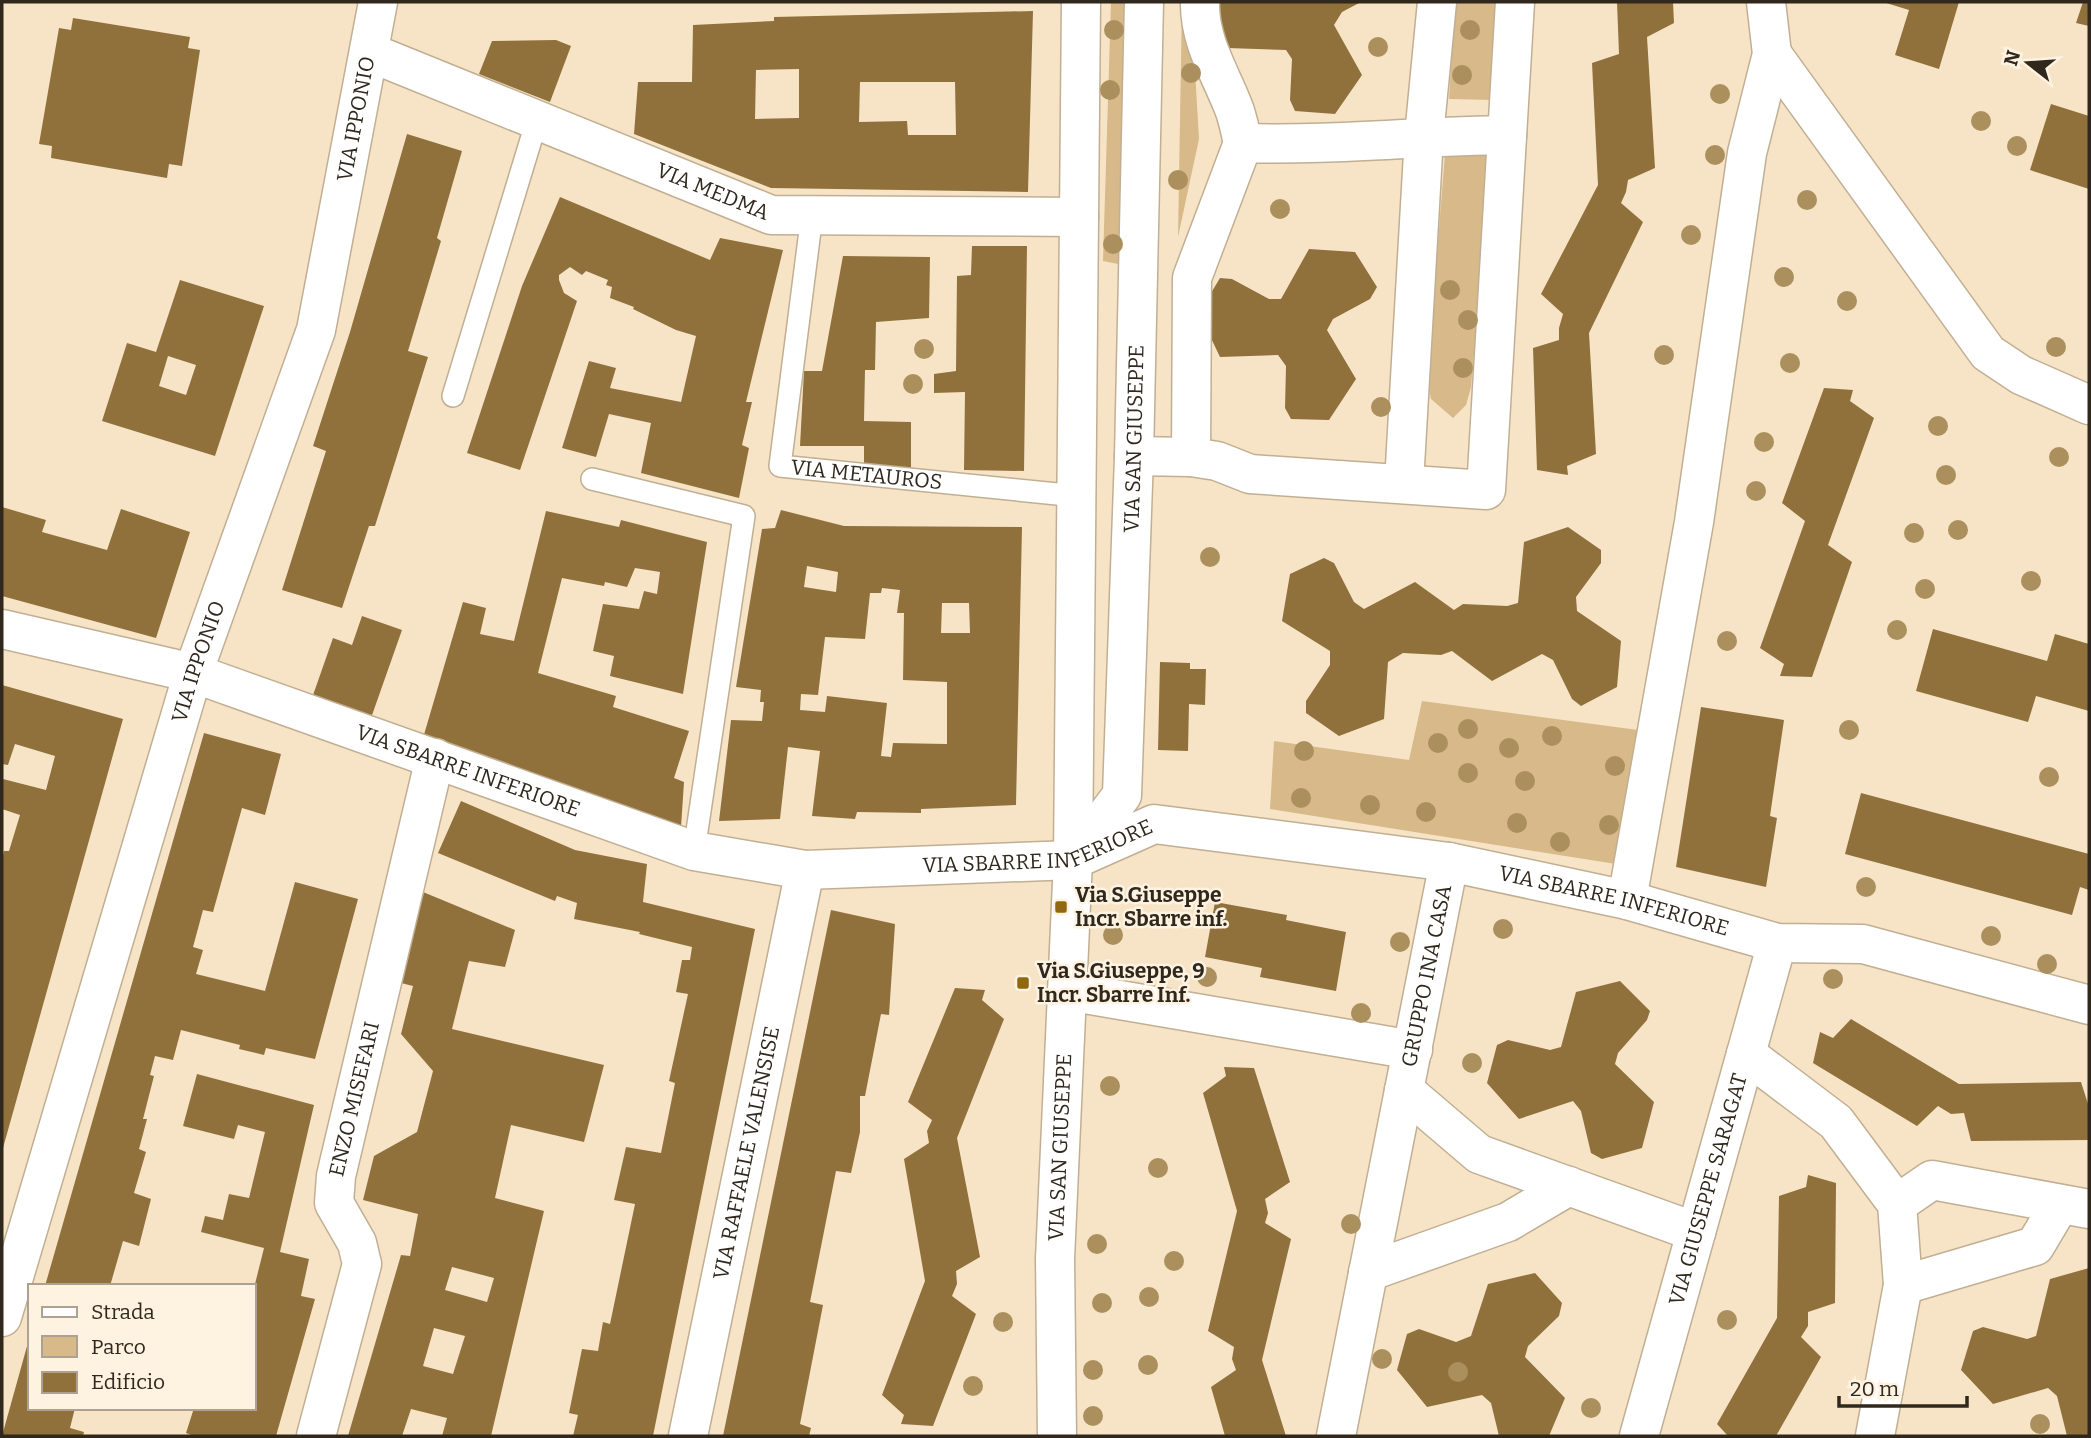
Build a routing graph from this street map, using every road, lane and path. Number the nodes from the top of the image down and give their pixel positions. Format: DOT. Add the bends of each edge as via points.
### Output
graph roads {
  1 [pos="378,2"];
  2 [pos="1081,2"];
  3 [pos="1144,2"];
  4 [pos="1200,2"];
  5 [pos="1437,2"];
  6 [pos="1515,2"];
  7 [pos="1766,2"];
  8 [pos="369,52"];
  9 [pos="1772,54"];
  10 [pos="537,120"];
  11 [pos="1507,135"];
  12 [pos="1424,136"];
  13 [pos="1243,143"];
  14 [pos="811,215"];
  15 [pos="1079,217"];
  16 [pos="453,396"];
  17 [pos="2089,405"];
  18 [pos="1134,456"];
  19 [pos="1191,457"];
  20 [pos="592,479"];
  21 [pos="1404,483"];
  22 [pos="1077,496"];
  23 [pos="2,629"];
  24 [pos="193,673"];
  25 [pos="435,758"];
  26 [pos="694,852"];
  27 [pos="1073,860"];
  28 [pos="1450,862"];
  29 [pos="804,870"];
  30 [pos="1627,900"];
  31 [pos="1777,943"];
  32 [pos="1067,991"];
  33 [pos="2089,1006"];
  34 [pos="1413,1050"];
  35 [pos="1746,1054"];
  36 [pos="1404,1090"];
  37 [pos="1569,1186"];
  38 [pos="1897,1203"];
  39 [pos="2075,1207"];
  40 [pos="1696,1231"];
  41 [pos="1368,1272"];
  42 [pos="1903,1285"];
  43 [pos="2,1317"];
  44 [pos="316,1436"];
  45 [pos="688,1436"];
  46 [pos="1057,1436"];
  47 [pos="1336,1436"];
  48 [pos="1639,1436"];
  49 [pos="1875,1436"];
  1 -- 8 [label="street, VIA IPPONIO"];
  2 -- 15 [label="street, VIA SAN GIUSEPPE"];
  3 -- 18 [label="street, VIA SAN GIUSEPPE"];
  4 -- 13 [label="street" via="1208,51 1234,108"];
  5 -- 12 [label="street"];
  6 -- 11 [label="street"];
  7 -- 9 [label="street"];
  8 -- 10 [label="street, VIA MEDMA"];
  8 -- 24 [label="street, VIA IPPONIO" via="316,330"];
  9 -- 17 [label="street" via="1988,354 2021,375"];
  9 -- 30 [label="street" via="1747,153 1694,522"];
  10 -- 14 [label="street, VIA MEDMA" via="771,215"];
  10 -- 16 [label="lane"];
  11 -- 12 [label="street"];
  11 -- 21 [label="street" via="1486,490"];
  12 -- 13 [label="street"];
  12 -- 21 [label="street"];
  13 -- 19 [label="street" via="1192,278"];
  14 -- 15 [label="street, VIA MEDMA"];
  14 -- 22 [label="lane, VIA METAUROS" via="780,466"];
  15 -- 22 [label="street, VIA SAN GIUSEPPE"];
  18 -- 19 [label="street"];
  18 -- 27 [label="street, VIA SAN GIUSEPPE" via="1122,795"];
  19 -- 21 [label="street" via="1250,474"];
  20 -- 26 [label="lane" via="744,516"];
  22 -- 27 [label="street, VIA SAN GIUSEPPE"];
  23 -- 24 [label="street, VIA SBARRE INFERIORE"];
  24 -- 25 [label="street, VIA SBARRE INFERIORE"];
  24 -- 43 [label="street, VIA IPPONIO"];
  25 -- 26 [label="street, VIA SBARRE INFERIORE"];
  25 -- 44 [label="street, ENZO MISEFARI" via="335,1176 334,1203 357,1244 362,1264"];
  26 -- 29 [label="street, VIA SBARRE INFERIORE"];
  27 -- 28 [label="street, VIA SBARRE INFERIORE" via="1154,824"];
  27 -- 29 [label="street, VIA SBARRE INFERIORE"];
  27 -- 32 [label="street, VIA SAN GIUSEPPE"];
  28 -- 30 [label="street, VIA SBARRE INFERIORE"];
  28 -- 34 [label="street, GRUPPO INA CASA"];
  29 -- 45 [label="street, VIA RAFFAELE VALENSISE"];
  30 -- 31 [label="street, VIA SBARRE INFERIORE"];
  31 -- 33 [label="street, VIA SBARRE INFERIORE" via="1863,944"];
  31 -- 35 [label="street, VIA GIUSEPPE SARAGAT"];
  32 -- 34 [label="street"];
  32 -- 46 [label="street, VIA SAN GIUSEPPE" via="1055,1259"];
  34 -- 36 [label="street, GRUPPO INA CASA"];
  35 -- 38 [label="street" via="1836,1122"];
  35 -- 40 [label="street, VIA GIUSEPPE SARAGAT"];
  36 -- 37 [label="street, GRUPPO INA CASA" via="1479,1154"];
  36 -- 41 [label="street, GRUPPO INA CASA"];
  37 -- 40 [label="street, GRUPPO INA CASA"];
  37 -- 41 [label="street" via="1508,1222"];
  38 -- 39 [label="street" via="1932,1180"];
  38 -- 42 [label="street"];
  39 -- 42 [label="street" via="2035,1246"];
  40 -- 48 [label="street, VIA GIUSEPPE SARAGAT"];
  41 -- 47 [label="street, GRUPPO INA CASA"];
  42 -- 49 [label="street"];
}
